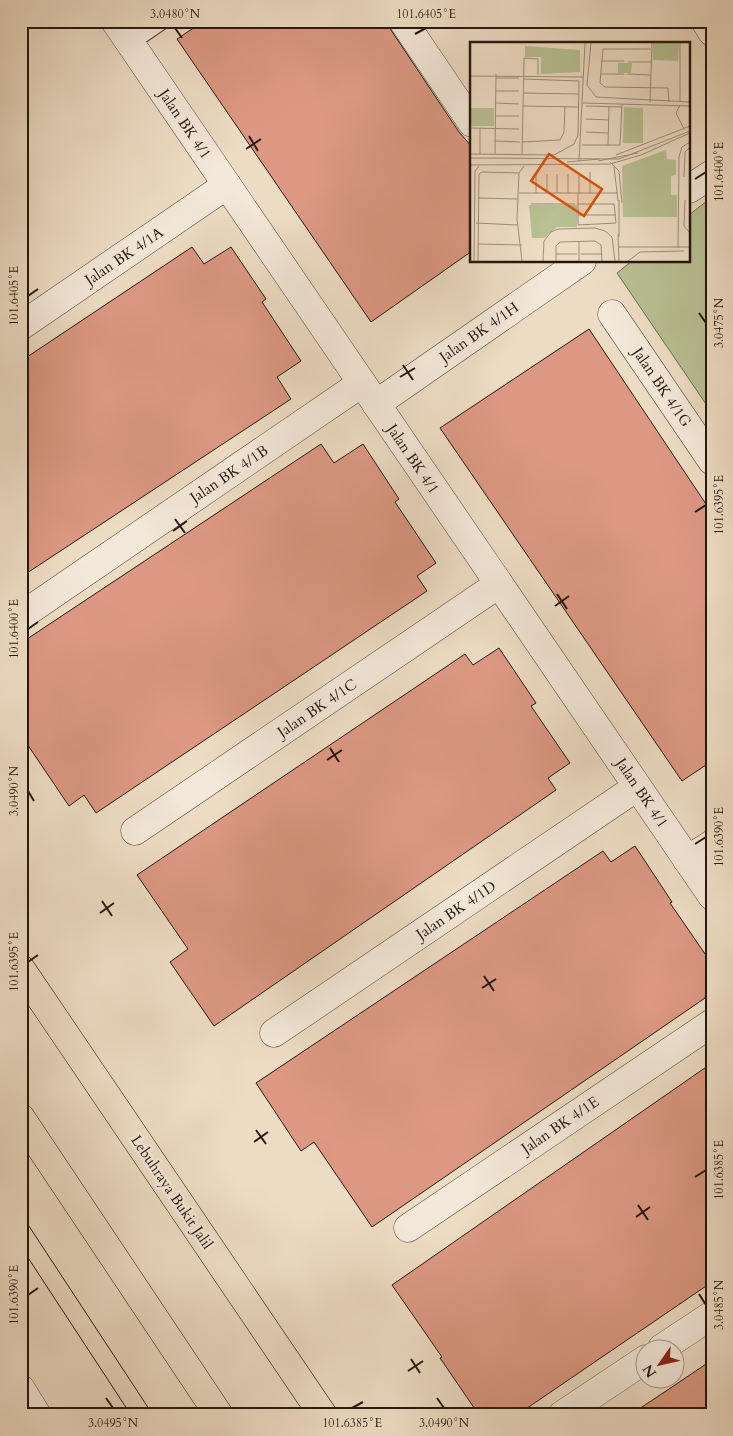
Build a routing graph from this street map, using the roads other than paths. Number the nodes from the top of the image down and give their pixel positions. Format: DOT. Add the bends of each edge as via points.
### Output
graph roads {
  1 [pos="162,21"];
  2 [pos="402,21"];
  3 [pos="705,21"];
  4 [pos="122,32"];
  5 [pos="712,32"];
  6 [pos="470,120"];
  7 [pos="712,174"];
  8 [pos="227,185"];
  9 [pos="690,188"];
  10 [pos="573,264"];
  11 [pos="612,314"];
  12 [pos="21,326"];
  13 [pos="369,393"];
  14 [pos="712,461"];
  15 [pos="499,584"];
  16 [pos="21,616"];
  17 [pos="638,787"];
  18 [pos="135,831"];
  19 [pos="712,844"];
  20 [pos="687,860"];
  21 [pos="712,896"];
  22 [pos="21,968"];
  23 [pos="712,1024"];
  24 [pos="274,1033"];
  25 [pos="21,1118"];
  26 [pos="408,1228"];
  27 [pos="712,1315"];
  28 [pos="677,1338"];
  29 [pos="636,1366"];
  30 [pos="21,1389"];
  31 [pos="37,1415"];
  32 [pos="220,1415"];
  33 [pos="323,1415"];
  34 [pos="562,1415"];
  1 -- 4 [label="lane"];
  2 -- 6 [label="street"];
  3 -- 5 [label="street"];
  4 -- 8 [label="street, Jalan BK 4/1"];
  7 -- 9 [label="street"];
  8 -- 12 [label="street, Jalan BK 4/1A"];
  8 -- 13 [label="street, Jalan BK 4/1"];
  10 -- 13 [label="street, Jalan BK 4/1H"];
  11 -- 14 [label="street, Jalan BK 4/1G"];
  13 -- 15 [label="street, Jalan BK 4/1"];
  13 -- 16 [label="street, Jalan BK 4/1B"];
  15 -- 17 [label="street, Jalan BK 4/1"];
  15 -- 18 [label="street, Jalan BK 4/1C"];
  17 -- 20 [label="street, Jalan BK 4/1"];
  17 -- 24 [label="street, Jalan BK 4/1D"];
  19 -- 20 [label="street"];
  20 -- 21 [label="street, Jalan BK 4/1"];
  22 -- 33 [label="highway, Lebuhraya Bukit Jalil"];
  23 -- 26 [label="street, Jalan BK 4/1E"];
  25 -- 32 [label="highway"];
  27 -- 28 [label="street"];
  29 -- 34 [label="street"];
  30 -- 31 [label="street"];
}
